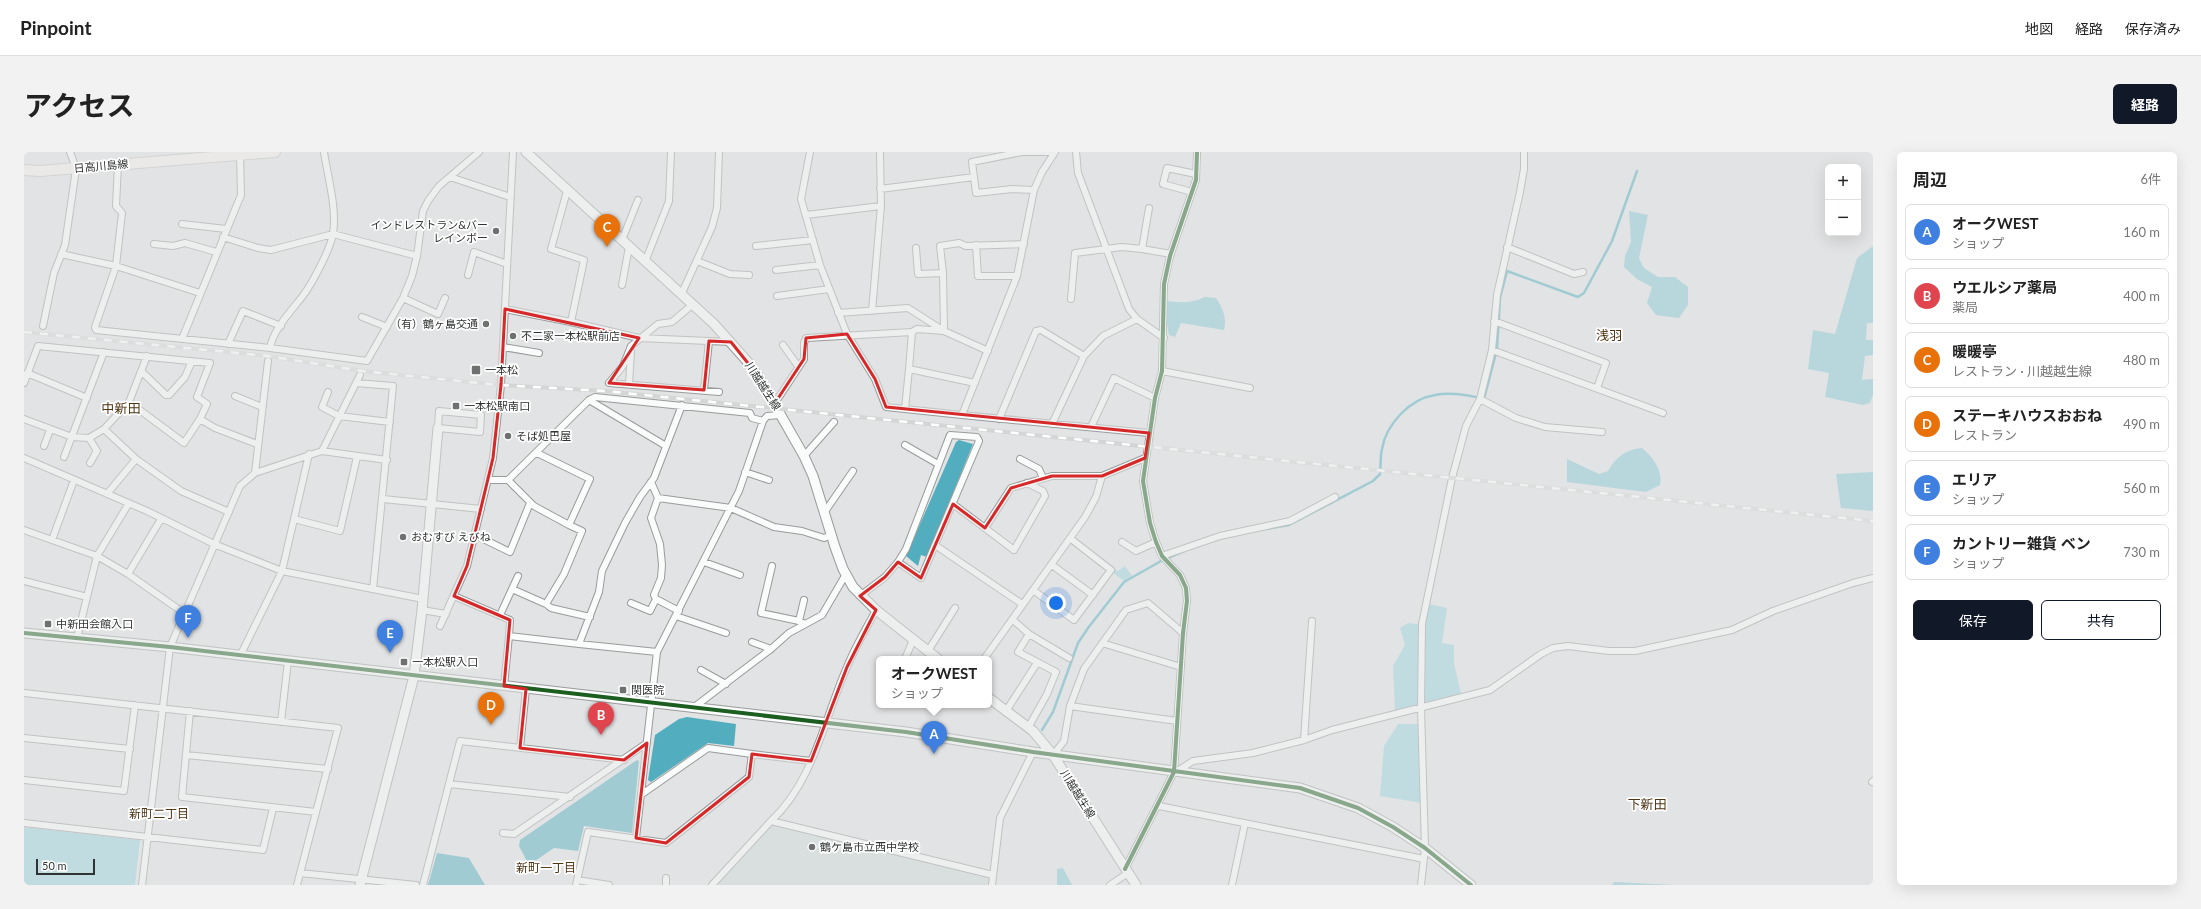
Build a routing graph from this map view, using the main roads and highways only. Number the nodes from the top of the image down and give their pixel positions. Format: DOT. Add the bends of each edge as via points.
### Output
graph roads {
  1 [pos="275,152"];
  2 [pos="24,170"];
  1 -- 2 [label="main road, 日高川島線" via="40,171"];
}
